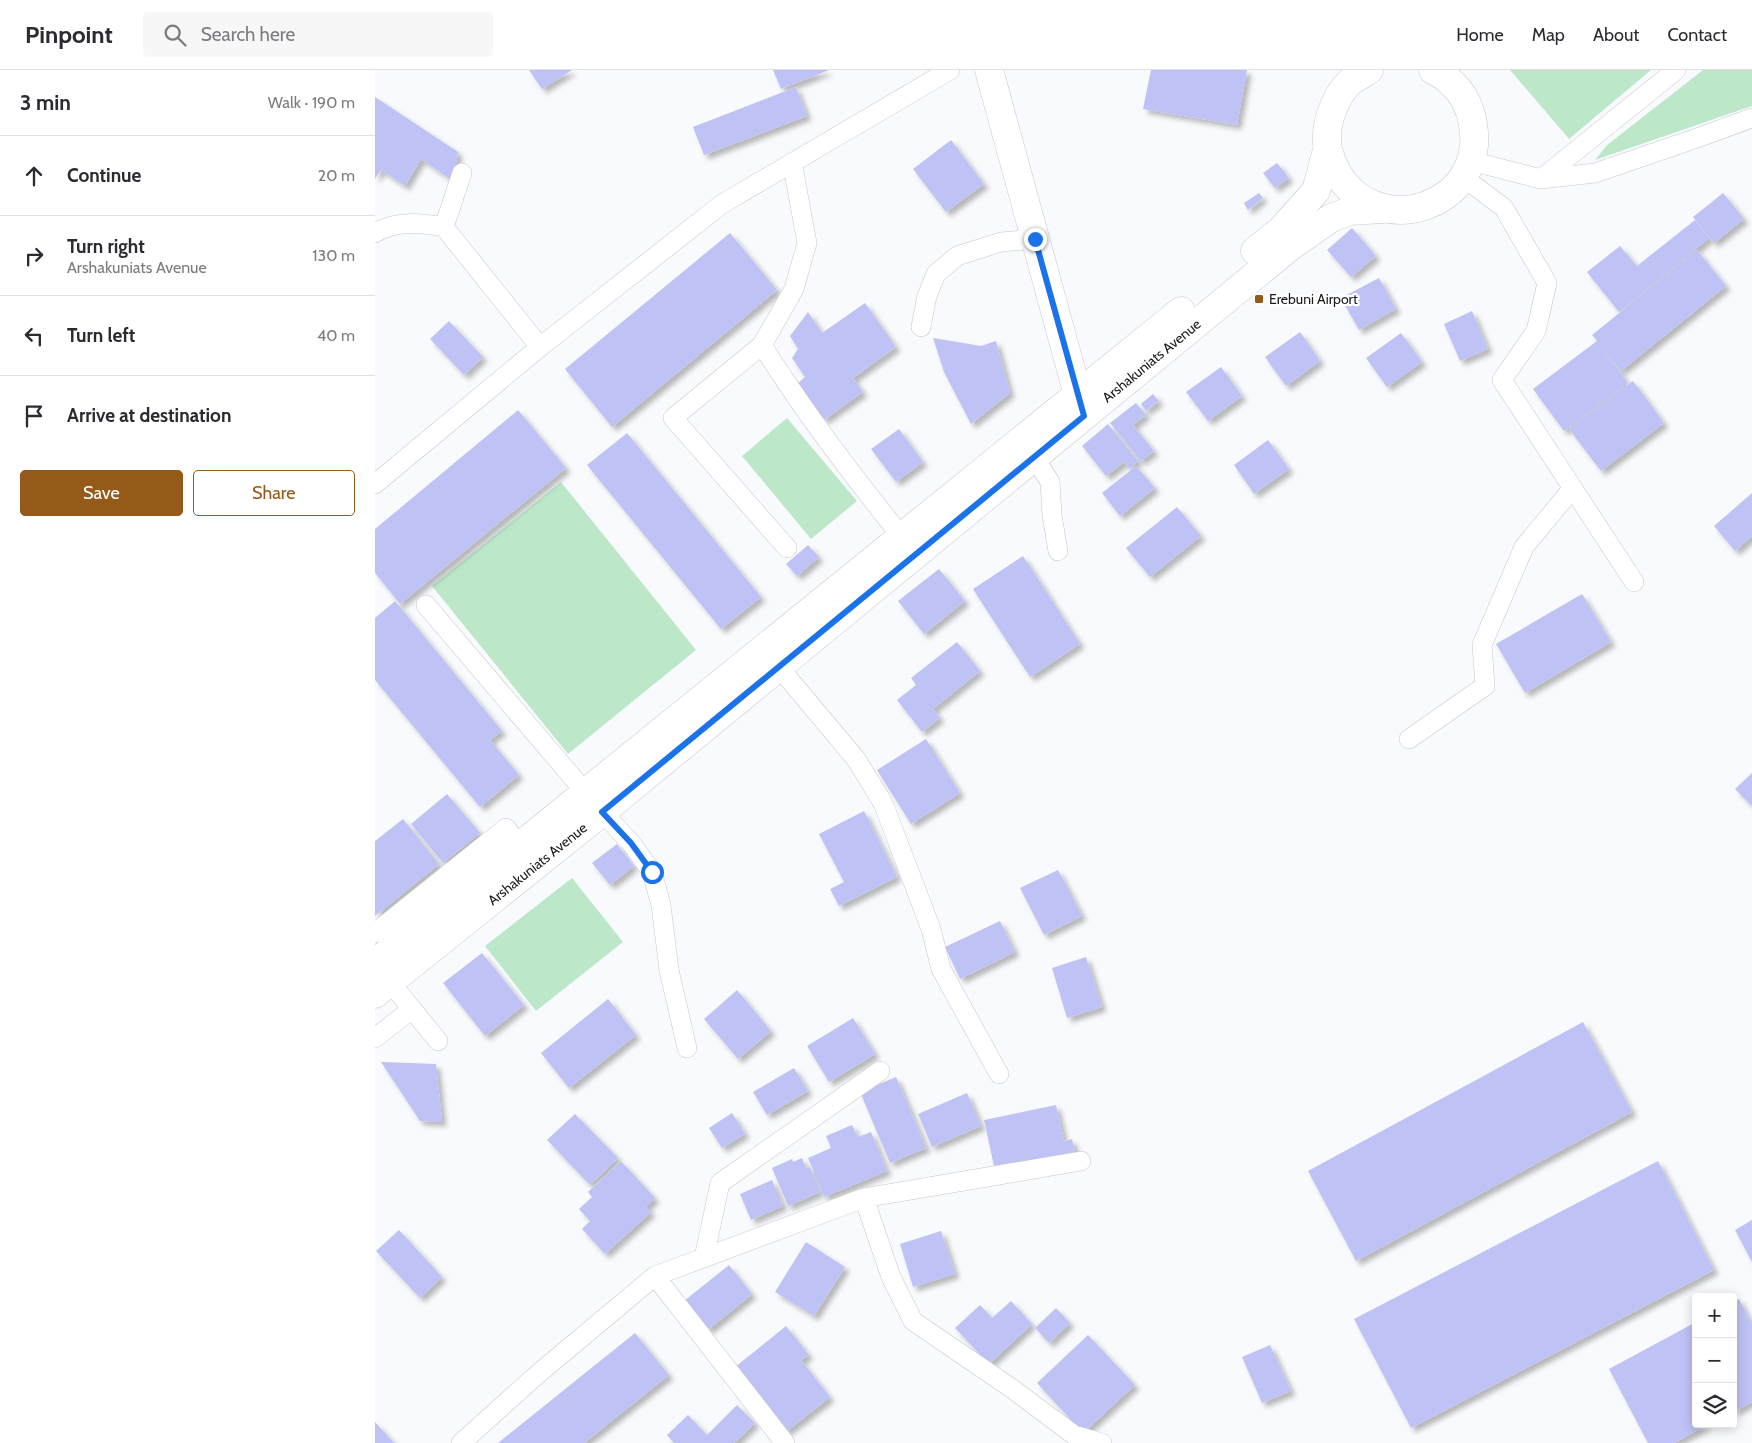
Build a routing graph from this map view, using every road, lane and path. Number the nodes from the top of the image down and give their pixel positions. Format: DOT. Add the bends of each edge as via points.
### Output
graph roads {
  1 [pos="950,70"];
  2 [pos="989,70"];
  3 [pos="1369,70"];
  4 [pos="1433,70"];
  5 [pos="1676,70"];
  6 [pos="1752,118"];
  7 [pos="1327,150"];
  8 [pos="792,162"];
  9 [pos="1467,169"];
  10 [pos="462,174"];
  11 [pos="1541,179"];
  12 [pos="1382,209"];
  13 [pos="444,227"];
  14 [pos="375,233"];
  15 [pos="1035,239"];
  16 [pos="921,327"];
  17 [pos="762,345"];
  18 [pos="540,347"];
  19 [pos="1081,405"];
  20 [pos="1034,457"];
  21 [pos="375,484"];
  22 [pos="1572,489"];
  23 [pos="902,537"];
  24 [pos="787,548"];
  25 [pos="1058,551"];
  26 [pos="1634,582"];
  27 [pos="426,605"];
  28 [pos="771,658"];
  29 [pos="1409,739"];
  30 [pos="594,802"];
  31 [pos="520,846"];
  32 [pos="375,933"];
  33 [pos="380,980"];
  34 [pos="413,1009"];
  35 [pos="375,1038"];
  36 [pos="438,1041"];
  37 [pos="687,1048"];
  38 [pos="880,1071"];
  39 [pos="999,1074"];
  40 [pos="1081,1161"];
  41 [pos="865,1198"];
  42 [pos="704,1258"];
  43 [pos="655,1276"];
  44 [pos="461,1443"];
  45 [pos="785,1443"];
  46 [pos="1102,1443"];
  1 -- 8 [label="lane"];
  2 -- 15 [label="street"];
  3 -- 7 [label="street" via="1352,81 1335,101 1328,122"];
  4 -- 9 [label="street" via="1459,90 1473,118 1475,144"];
  5 -- 11 [label="lane"];
  6 -- 11 [label="lane" via="1595,173"];
  7 -- 12 [label="street" via="1335,171 1346,186 1360,199"];
  7 -- 19 [label="street, Arshakuniats Avenue" via="1316,190 1281,230"];
  8 -- 17 [label="lane" via="807,242 794,289"];
  8 -- 18 [label="lane" via="722,204"];
  9 -- 11 [label="lane"];
  9 -- 12 [label="street, Arshakuniats Avenue" via="1443,198 1403,211"];
  9 -- 22 [label="lane" via="1504,208 1547,283 1536,331 1502,380"];
  10 -- 13 [label="lane"];
  12 -- 19 [label="street, Arshakuniats Avenue" via="1350,211 1331,218"];
  13 -- 14 [label="lane" via="401,224"];
  13 -- 18 [label="lane"];
  15 -- 16 [label="lane" via="1001,242 957,256 936,274 927,296"];
  15 -- 19 [label="street"];
  17 -- 23 [label="lane" via="847,468"];
  17 -- 24 [label="lane" via="673,418"];
  18 -- 21 [label="lane"];
  19 -- 20 [label="street, Arshakuniats Avenue"];
  19 -- 23 [label="street, Arshakuniats Avenue"];
  20 -- 25 [label="lane" via="1050,482"];
  20 -- 28 [label="street, Arshakuniats Avenue"];
  22 -- 26 [label="lane"];
  22 -- 29 [label="lane" via="1524,547 1482,645 1485,686"];
  23 -- 28 [label="street, Arshakuniats Avenue"];
  27 -- 30 [label="lane"];
  28 -- 30 [label="street, Arshakuniats Avenue"];
  28 -- 39 [label="lane" via="856,759 883,803 931,929 941,969"];
  30 -- 31 [label="street, Arshakuniats Avenue"];
  30 -- 33 [label="street, Arshakuniats Avenue"];
  30 -- 37 [label="lane" via="652,872"];
  31 -- 32 [label="lane" via="506,828"];
  31 -- 33 [label="street, Arshakuniats Avenue"];
  33 -- 34 [label="lane"];
  34 -- 35 [label="lane"];
  34 -- 36 [label="lane"];
  38 -- 42 [label="lane" via="720,1183"];
  40 -- 41 [label="lane"];
  41 -- 42 [label="lane"];
  41 -- 46 [label="lane" via="891,1277 913,1321 1074,1435"];
  42 -- 43 [label="lane"];
  43 -- 44 [label="lane"];
  43 -- 45 [label="lane"];
}
